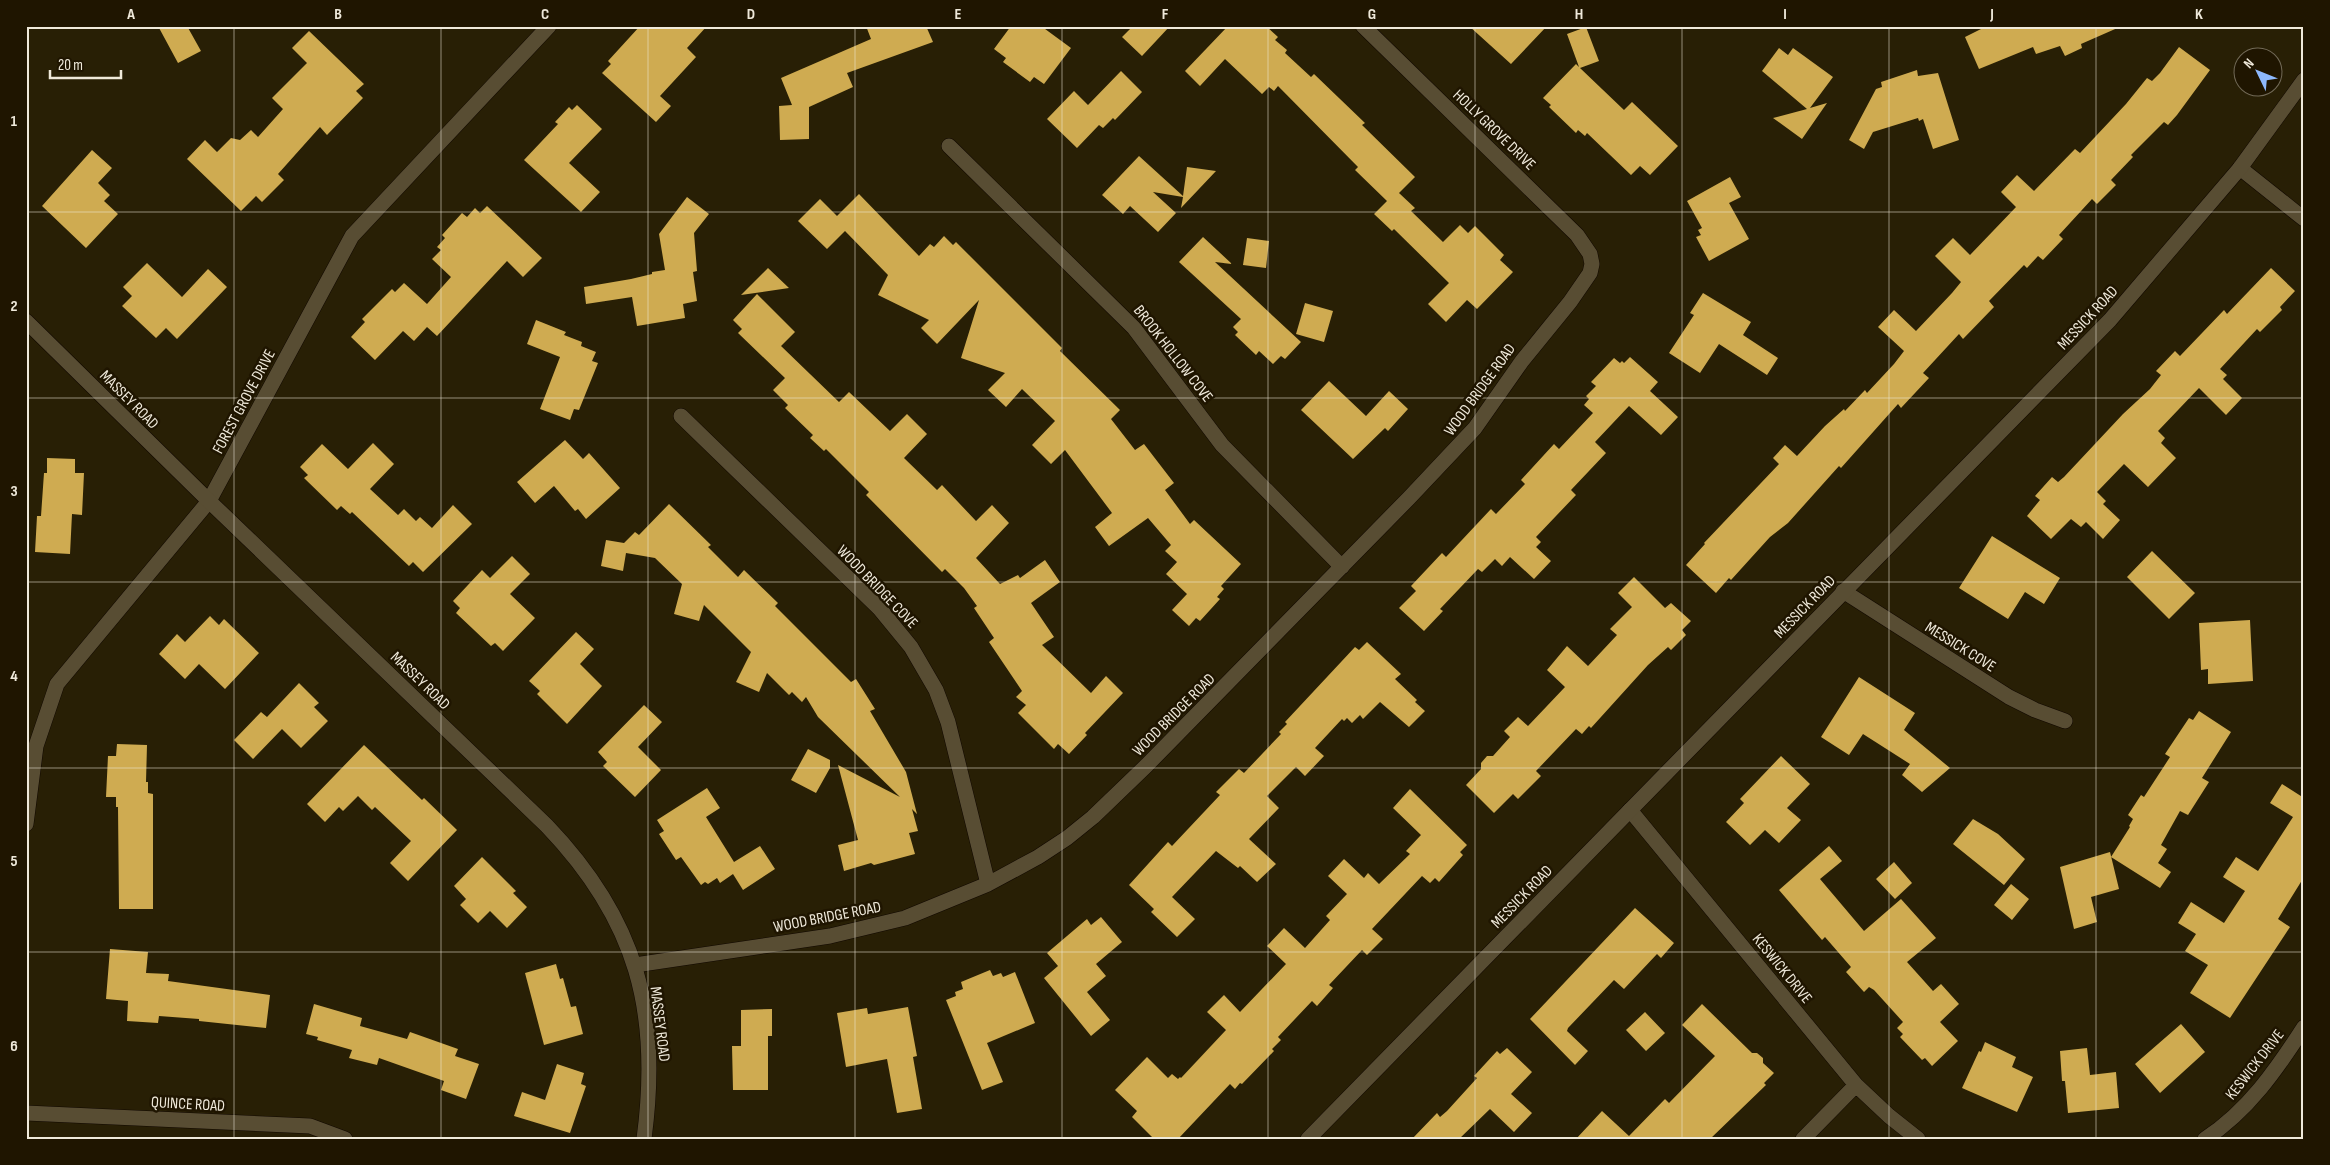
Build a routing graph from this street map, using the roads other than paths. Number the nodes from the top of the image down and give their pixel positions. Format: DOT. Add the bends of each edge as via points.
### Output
graph roads {
  1 [pos="550,26"];
  2 [pos="1363,26"];
  3 [pos="2304,80"];
  4 [pos="950,146"];
  5 [pos="2240,168"];
  6 [pos="2304,219"];
  7 [pos="1592,264"];
  8 [pos="26,321"];
  9 [pos="681,416"];
  10 [pos="209,501"];
  11 [pos="1342,567"];
  12 [pos="1843,591"];
  13 [pos="2065,721"];
  14 [pos="31,746"];
  15 [pos="1630,810"];
  16 [pos="26,824"];
  17 [pos="988,884"];
  18 [pos="635,965"];
  19 [pos="2304,1027"];
  20 [pos="1856,1084"];
  21 [pos="26,1113"];
  22 [pos="345,1139"];
  23 [pos="644,1139"];
  24 [pos="1308,1139"];
  25 [pos="1803,1139"];
  26 [pos="1918,1139"];
  27 [pos="2205,1139"];
  1 -- 10 [label="street, FOREST GROVE DRIVE" via="352,236"];
  2 -- 7 [label="street, HOLLY GROVE DRIVE" via="1577,235 1590,254"];
  3 -- 5 [label="street, MESSICK ROAD"];
  4 -- 11 [label="street, BROOK HOLLOW COVE" via="1134,328 1228,452"];
  5 -- 6 [label="street"];
  5 -- 12 [label="street, MESSICK ROAD" via="2110,320"];
  7 -- 11 [label="street, WOOD BRIDGE ROAD" via="1584,283 1538,339 1475,428"];
  8 -- 10 [label="street, MASSEY ROAD"];
  9 -- 17 [label="street, WOOD BRIDGE COVE" via="879,608 911,647 936,690 948,722"];
  10 -- 14 [label="street, FOREST GROVE DRIVE" via="57,684"];
  10 -- 18 [label="street, MASSEY ROAD" via="566,846 620,924"];
  11 -- 17 [label="street, WOOD BRIDGE ROAD" via="1093,817 1038,857"];
  12 -- 13 [label="street, MESSICK COVE" via="2009,697"];
  12 -- 15 [label="street, MESSICK ROAD"];
  14 -- 16 [label="street, FOREST GROVE DRIVE"];
  15 -- 20 [label="street, KESWICK DRIVE"];
  15 -- 24 [label="street, MESSICK ROAD"];
  17 -- 18 [label="street, WOOD BRIDGE ROAD" via="905,918 866,928"];
  18 -- 23 [label="street, MASSEY ROAD" via="650,1048"];
  19 -- 27 [label="street, KESWICK DRIVE" via="2258,1092 2237,1114"];
  20 -- 25 [label="street"];
  20 -- 26 [label="street, KESWICK DRIVE"];
  21 -- 22 [label="street, QUINCE ROAD" via="310,1126"];
}
